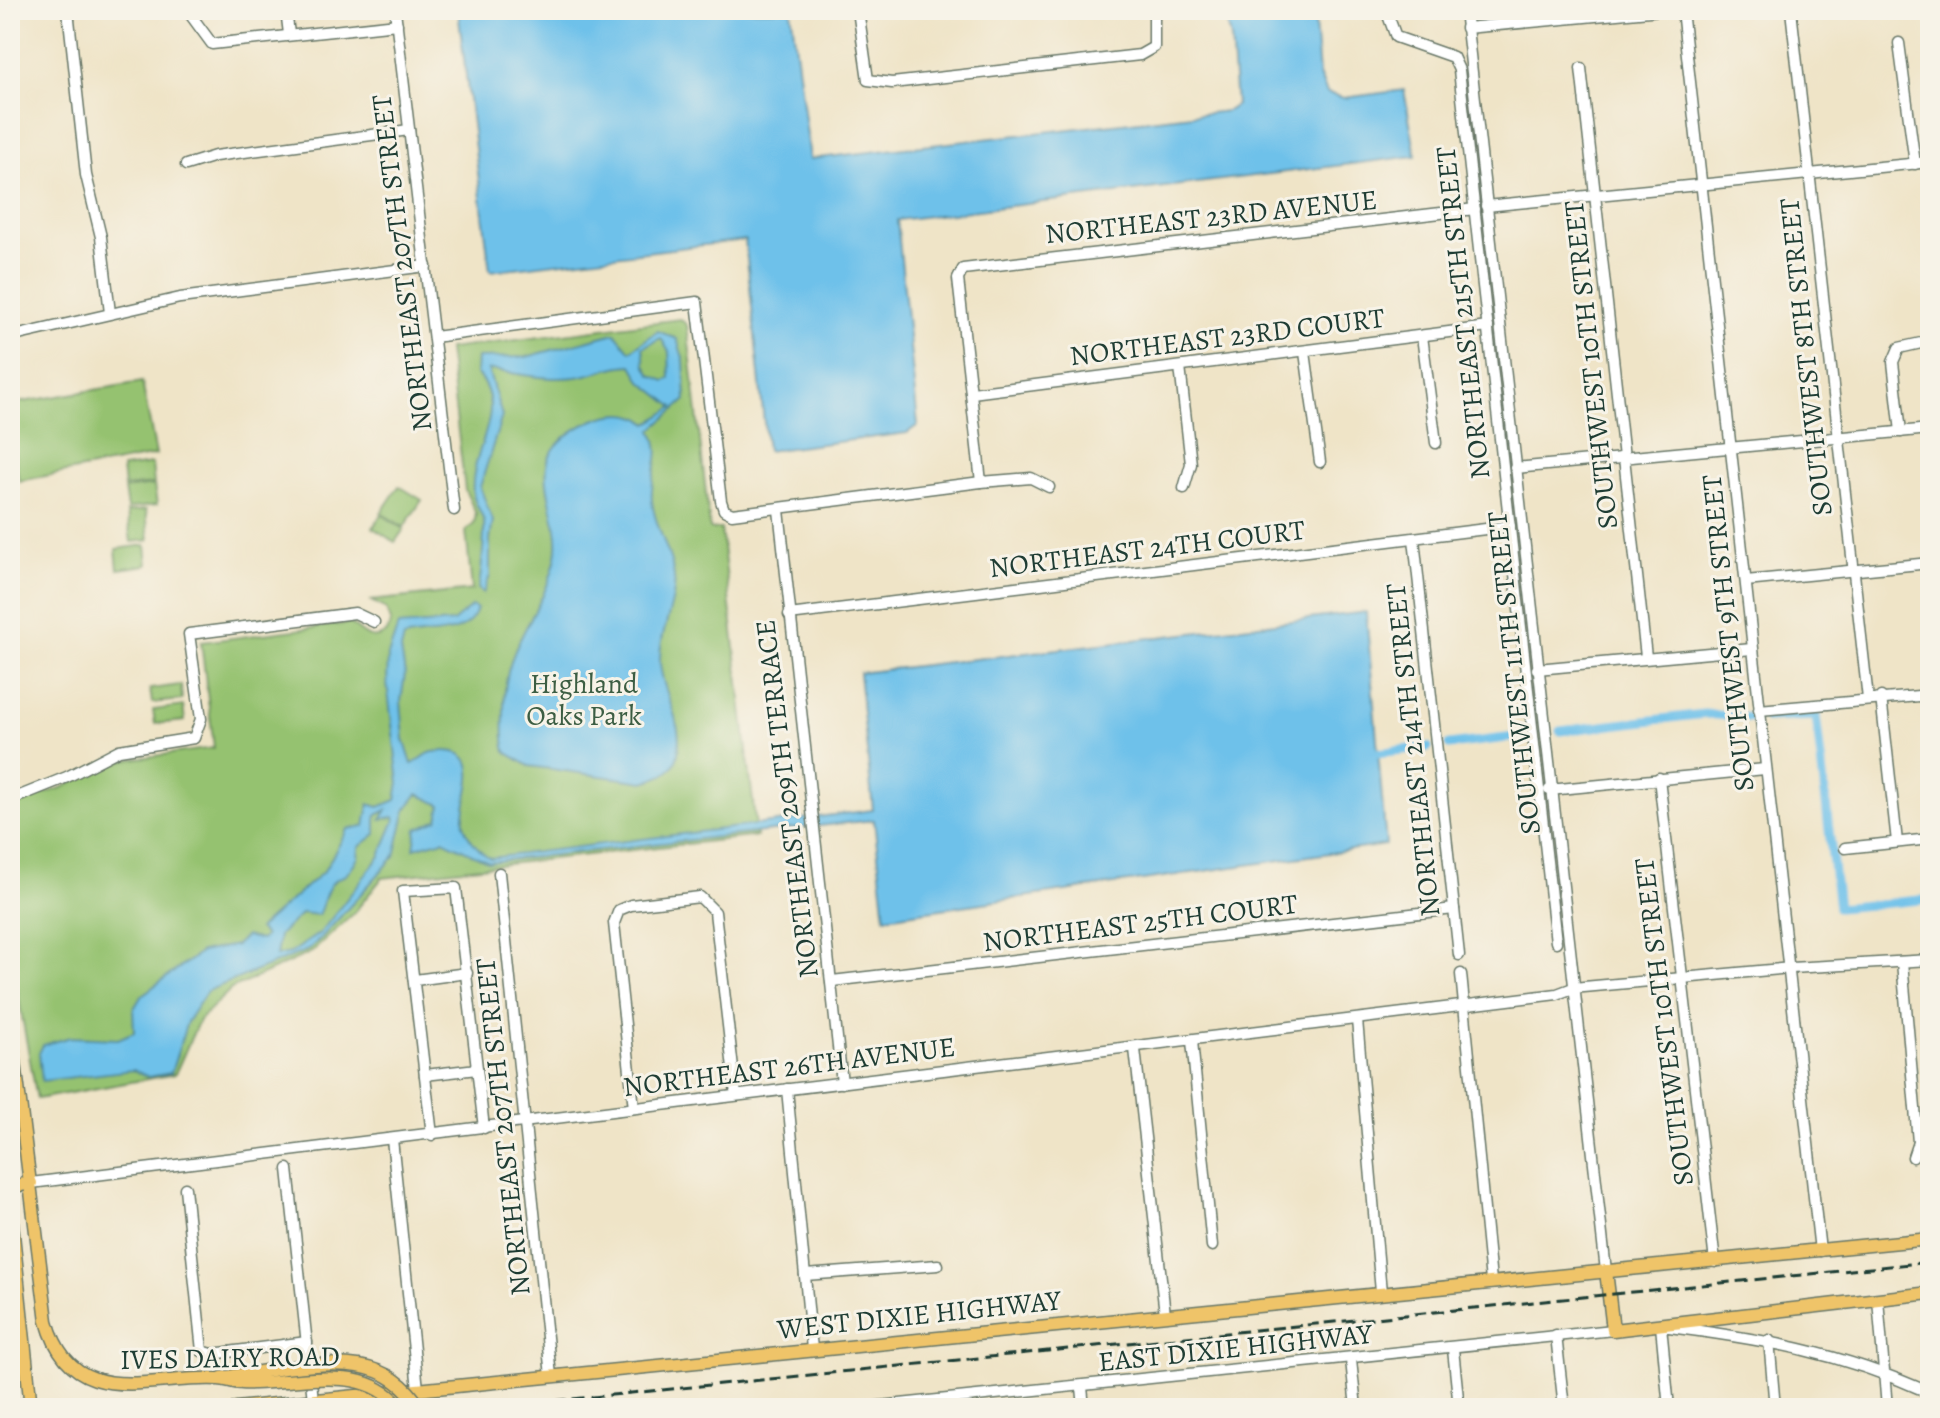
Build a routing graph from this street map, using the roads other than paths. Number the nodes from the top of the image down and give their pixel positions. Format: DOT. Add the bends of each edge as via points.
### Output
graph roads {
  1 [pos="18,10"];
  2 [pos="68,10"];
  3 [pos="187,10"];
  4 [pos="286,10"];
  5 [pos="395,10"];
  6 [pos="858,10"];
  7 [pos="1154,10"];
  8 [pos="1386,10"];
  9 [pos="1465,10"];
  10 [pos="1660,10"];
  11 [pos="1682,10"];
  12 [pos="1791,10"];
  13 [pos="10,11"];
  14 [pos="397,24"];
  15 [pos="1466,28"];
  16 [pos="289,34"];
  17 [pos="1899,43"];
  18 [pos="1581,68"];
  19 [pos="409,130"];
  20 [pos="1930,162"];
  21 [pos="1915,164"];
  22 [pos="186,165"];
  23 [pos="1809,175"];
  24 [pos="1702,186"];
  25 [pos="1596,194"];
  26 [pos="1480,207"];
  27 [pos="426,266"];
  28 [pos="110,313"];
  29 [pos="1488,327"];
  30 [pos="1422,336"];
  31 [pos="10,337"];
  32 [pos="434,337"];
  33 [pos="1930,341"];
  34 [pos="1305,352"];
  35 [pos="1180,367"];
  36 [pos="972,393"];
  37 [pos="1930,429"];
  38 [pos="1901,432"];
  39 [pos="1839,437"];
  40 [pos="1436,443"];
  41 [pos="1731,448"];
  42 [pos="1624,458"];
  43 [pos="1320,462"];
  44 [pos="1515,468"];
  45 [pos="981,482"];
  46 [pos="1049,487"];
  47 [pos="1184,488"];
  48 [pos="454,510"];
  49 [pos="779,510"];
  50 [pos="1510,526"];
  51 [pos="1414,539"];
  52 [pos="1930,563"];
  53 [pos="1852,571"];
  54 [pos="1746,581"];
  55 [pos="789,615"];
  56 [pos="374,622"];
  57 [pos="1752,649"];
  58 [pos="1646,657"];
  59 [pos="1537,669"];
  60 [pos="1930,695"];
  61 [pos="1881,697"];
  62 [pos="1868,699"];
  63 [pos="1759,710"];
  64 [pos="1765,769"];
  65 [pos="1659,778"];
  66 [pos="1549,790"];
  67 [pos="10,800"];
  68 [pos="1930,839"];
  69 [pos="1897,842"];
  70 [pos="1845,848"];
  71 [pos="499,873"];
  72 [pos="1454,909"];
  73 [pos="1556,942"];
  74 [pos="1459,955"];
  75 [pos="1930,960"];
  76 [pos="1902,962"];
  77 [pos="1791,968"];
  78 [pos="467,973"];
  79 [pos="1461,974"];
  80 [pos="1683,978"];
  81 [pos="415,980"];
  82 [pos="832,981"];
  83 [pos="1573,988"];
  84 [pos="1464,1007"];
  85 [pos="1357,1020"];
  86 [pos="10,1022"];
  87 [pos="1192,1041"];
  88 [pos="1135,1049"];
  89 [pos="477,1069"];
  90 [pos="425,1075"];
  91 [pos="842,1083"];
  92 [pos="787,1089"];
  93 [pos="736,1095"];
  94 [pos="634,1108"];
  95 [pos="527,1122"];
  96 [pos="484,1128"];
  97 [pos="432,1135"];
  98 [pos="392,1139"];
  99 [pos="1913,1157"];
  100 [pos="288,1169"];
  101 [pos="31,1183"];
  102 [pos="10,1187"];
  103 [pos="185,1188"];
  104 [pos="10,1205"];
  105 [pos="1930,1239"];
  106 [pos="1212,1246"];
  107 [pos="1820,1251"];
  108 [pos="1715,1262"];
  109 [pos="938,1265"];
  110 [pos="1606,1271"];
  111 [pos="805,1275"];
  112 [pos="1491,1281"];
  113 [pos="1381,1292"];
  114 [pos="1930,1293"];
  115 [pos="1878,1299"];
  116 [pos="1165,1314"];
  117 [pos="1661,1326"];
  118 [pos="1613,1330"];
  119 [pos="1556,1335"];
  120 [pos="1769,1340"];
  121 [pos="307,1342"];
  122 [pos="812,1349"];
  123 [pos="1453,1349"];
  124 [pos="1351,1360"];
  125 [pos="1885,1373"];
  126 [pos="285,1374"];
  127 [pos="551,1376"];
  128 [pos="1082,1387"];
  129 [pos="418,1389"];
  130 [pos="1930,1393"];
  131 [pos="313,1400"];
  132 [pos="31,1408"];
  133 [pos="236,1408"];
  134 [pos="401,1408"];
  135 [pos="420,1408"];
  136 [pos="861,1408"];
  137 [pos="1084,1408"];
  138 [pos="1356,1408"];
  139 [pos="1459,1408"];
  140 [pos="1564,1408"];
  141 [pos="1669,1408"];
  142 [pos="1775,1408"];
  143 [pos="1887,1408"];
  1 -- 13 [label="street"];
  2 -- 28 [label="street" via="86,175 101,237"];
  3 -- 16 [label="street" via="212,44"];
  4 -- 16 [label="street"];
  5 -- 14 [label="street, NORTHEAST 207TH STREET"];
  6 -- 7 [label="street" via="868,80 892,83 1140,55 1154,47"];
  8 -- 26 [label="street, NORTHEAST 215TH STREET" via="1396,37 1456,60"];
  9 -- 15 [label="street, SOUTHWEST 11TH STREET"];
  10 -- 15 [label="street"];
  11 -- 24 [label="street, SOUTHWEST 9TH STREET"];
  12 -- 23 [label="street, SOUTHWEST 8TH STREET"];
  14 -- 16 [label="street"];
  14 -- 19 [label="street, NORTHEAST 207TH STREET"];
  15 -- 26 [label="street, SOUTHWEST 11TH STREET"];
  17 -- 21 [label="street"];
  18 -- 25 [label="street, SOUTHWEST 10TH STREET"];
  19 -- 22 [label="street" via="215,156"];
  19 -- 27 [label="street, NORTHEAST 207TH STREET"];
  20 -- 21 [label="street, NORTHEAST 23RD AVENUE"];
  21 -- 23 [label="street, NORTHEAST 23RD AVENUE"];
  23 -- 24 [label="street, NORTHEAST 23RD AVENUE"];
  23 -- 39 [label="street, SOUTHWEST 8TH STREET"];
  24 -- 25 [label="street, NORTHEAST 23RD AVENUE"];
  24 -- 41 [label="street, SOUTHWEST 9TH STREET"];
  25 -- 26 [label="street, NORTHEAST 23RD AVENUE"];
  25 -- 42 [label="street, SOUTHWEST 10TH STREET"];
  26 -- 29 [label="street, NORTHEAST 215TH STREET"];
  26 -- 36 [label="street, NORTHEAST 23RD AVENUE" via="963,269 958,279"];
  26 -- 44 [label="street, SOUTHWEST 11TH STREET"];
  27 -- 28 [label="street" via="180,298"];
  27 -- 32 [label="street, NORTHEAST 207TH STREET"];
  28 -- 31 [label="street"];
  29 -- 30 [label="street, NORTHEAST 23RD COURT"];
  29 -- 50 [label="street, NORTHEAST 215TH STREET"];
  30 -- 34 [label="street, NORTHEAST 23RD COURT"];
  30 -- 40 [label="street"];
  32 -- 48 [label="street, NORTHEAST 207TH STREET"];
  32 -- 49 [label="street" via="697,302 724,510 741,515"];
  33 -- 38 [label="street" via="1899,348 1893,362"];
  34 -- 35 [label="street, NORTHEAST 23RD COURT"];
  34 -- 43 [label="street"];
  35 -- 36 [label="street, NORTHEAST 23RD COURT"];
  35 -- 47 [label="street" via="1191,464"];
  36 -- 45 [label="street"];
  37 -- 38 [label="street"];
  38 -- 39 [label="street"];
  39 -- 41 [label="street"];
  39 -- 53 [label="street, SOUTHWEST 8TH STREET"];
  41 -- 42 [label="street"];
  41 -- 54 [label="street, SOUTHWEST 9TH STREET"];
  42 -- 44 [label="street"];
  42 -- 58 [label="street, SOUTHWEST 10TH STREET"];
  44 -- 59 [label="street, SOUTHWEST 11TH STREET"];
  45 -- 46 [label="street" via="1031,478"];
  45 -- 49 [label="street"];
  49 -- 55 [label="street, NORTHEAST 209TH TERRACE"];
  50 -- 51 [label="street, NORTHEAST 24TH COURT"];
  50 -- 73 [label="street, NORTHEAST 215TH STREET"];
  51 -- 55 [label="street, NORTHEAST 24TH COURT"];
  51 -- 72 [label="street, NORTHEAST 214TH STREET"];
  52 -- 53 [label="street"];
  53 -- 54 [label="street"];
  53 -- 62 [label="street, SOUTHWEST 8TH STREET"];
  54 -- 57 [label="street, SOUTHWEST 9TH STREET"];
  55 -- 82 [label="street, NORTHEAST 209TH TERRACE"];
  56 -- 67 [label="street" via="355,613 189,634 201,719 194,738 119,750"];
  57 -- 58 [label="street"];
  57 -- 63 [label="street, SOUTHWEST 9TH STREET"];
  58 -- 59 [label="street"];
  59 -- 66 [label="street, SOUTHWEST 11TH STREET"];
  60 -- 61 [label="street"];
  61 -- 62 [label="street"];
  61 -- 69 [label="street"];
  62 -- 63 [label="street"];
  63 -- 64 [label="street, SOUTHWEST 9TH STREET"];
  64 -- 65 [label="street"];
  64 -- 77 [label="street, SOUTHWEST 9TH STREET"];
  65 -- 66 [label="street"];
  65 -- 80 [label="street, SOUTHWEST 10TH STREET"];
  66 -- 83 [label="street, SOUTHWEST 11TH STREET"];
  68 -- 69 [label="street"];
  69 -- 70 [label="street"];
  71 -- 95 [label="street, NORTHEAST 207TH STREET"];
  72 -- 74 [label="street, NORTHEAST 214TH STREET"];
  72 -- 82 [label="street, NORTHEAST 25TH COURT"];
  75 -- 76 [label="street, NORTHEAST 26TH AVENUE"];
  76 -- 77 [label="street, NORTHEAST 26TH AVENUE"];
  76 -- 99 [label="street" via="1918,1142"];
  77 -- 80 [label="street, NORTHEAST 26TH AVENUE"];
  77 -- 107 [label="street, SOUTHWEST 9TH STREET"];
  78 -- 81 [label="street"];
  78 -- 81 [label="street" via="456,888 403,891"];
  78 -- 89 [label="street"];
  79 -- 84 [label="street"];
  80 -- 83 [label="street, NORTHEAST 26TH AVENUE"];
  80 -- 108 [label="street, SOUTHWEST 10TH STREET"];
  81 -- 90 [label="street"];
  82 -- 91 [label="street, NORTHEAST 209TH TERRACE"];
  83 -- 84 [label="street, NORTHEAST 26TH AVENUE"];
  83 -- 110 [label="street, SOUTHWEST 11TH STREET"];
  84 -- 85 [label="street, NORTHEAST 26TH AVENUE"];
  84 -- 112 [label="street"];
  85 -- 87 [label="street, NORTHEAST 26TH AVENUE"];
  85 -- 113 [label="street"];
  86 -- 101 [label="main road, IVES DAIRY ROAD"];
  87 -- 88 [label="street, NORTHEAST 26TH AVENUE"];
  87 -- 106 [label="street"];
  88 -- 91 [label="street, NORTHEAST 26TH AVENUE"];
  88 -- 116 [label="street"];
  89 -- 90 [label="street"];
  89 -- 96 [label="street"];
  90 -- 97 [label="street"];
  91 -- 92 [label="street, NORTHEAST 26TH AVENUE"];
  92 -- 93 [label="street, NORTHEAST 26TH AVENUE"];
  92 -- 111 [label="street"];
  93 -- 94 [label="street, NORTHEAST 26TH AVENUE"];
  93 -- 94 [label="street" via="715,912 700,897 631,905 619,910 614,923"];
  94 -- 95 [label="street, NORTHEAST 26TH AVENUE"];
  95 -- 96 [label="street, NORTHEAST 26TH AVENUE"];
  95 -- 127 [label="street, NORTHEAST 207TH STREET"];
  96 -- 97 [label="street, NORTHEAST 26TH AVENUE"];
  97 -- 98 [label="street, NORTHEAST 26TH AVENUE"];
  98 -- 101 [label="street, NORTHEAST 26TH AVENUE"];
  98 -- 129 [label="street"];
  100 -- 121 [label="street"];
  101 -- 102 [label="main road, NORTHEAST 26TH AVENUE"];
  101 -- 126 [label="main road, IVES DAIRY ROAD" via="47,1321 68,1361 87,1375 119,1385"];
  103 -- 121 [label="street" via="203,1352"];
  104 -- 132 [label="main road"];
  105 -- 107 [label="main road, WEST DIXIE HIGHWAY"];
  107 -- 108 [label="main road, WEST DIXIE HIGHWAY"];
  108 -- 110 [label="main road, WEST DIXIE HIGHWAY"];
  109 -- 111 [label="street"];
  110 -- 112 [label="main road, WEST DIXIE HIGHWAY"];
  110 -- 118 [label="main road, SOUTHWEST 11TH STREET"];
  111 -- 122 [label="street"];
  112 -- 113 [label="main road, WEST DIXIE HIGHWAY"];
  113 -- 116 [label="main road, WEST DIXIE HIGHWAY"];
  114 -- 115 [label="main road"];
  115 -- 117 [label="main road"];
  115 -- 125 [label="street"];
  116 -- 122 [label="main road, WEST DIXIE HIGHWAY"];
  117 -- 118 [label="main road"];
  117 -- 120 [label="street"];
  117 -- 141 [label="street"];
  118 -- 119 [label="street, EAST DIXIE HIGHWAY"];
  119 -- 123 [label="street, EAST DIXIE HIGHWAY"];
  119 -- 140 [label="street"];
  120 -- 125 [label="street"];
  120 -- 142 [label="street"];
  121 -- 131 [label="street"];
  122 -- 127 [label="main road, WEST DIXIE HIGHWAY"];
  123 -- 124 [label="street, EAST DIXIE HIGHWAY"];
  123 -- 139 [label="street"];
  124 -- 128 [label="street, EAST DIXIE HIGHWAY"];
  124 -- 138 [label="street"];
  125 -- 130 [label="street"];
  125 -- 143 [label="street"];
  126 -- 134 [label="main road, IVES DAIRY ROAD, bridge" via="362,1381 381,1389"];
  126 -- 135 [label="main road, bridge" via="340,1362 365,1365 399,1383"];
  127 -- 129 [label="main road, WEST DIXIE HIGHWAY"];
  128 -- 136 [label="street, EAST DIXIE HIGHWAY"];
  128 -- 137 [label="street"];
  129 -- 131 [label="main road, WEST DIXIE HIGHWAY"];
  131 -- 133 [label="main road, WEST DIXIE HIGHWAY"];
}
